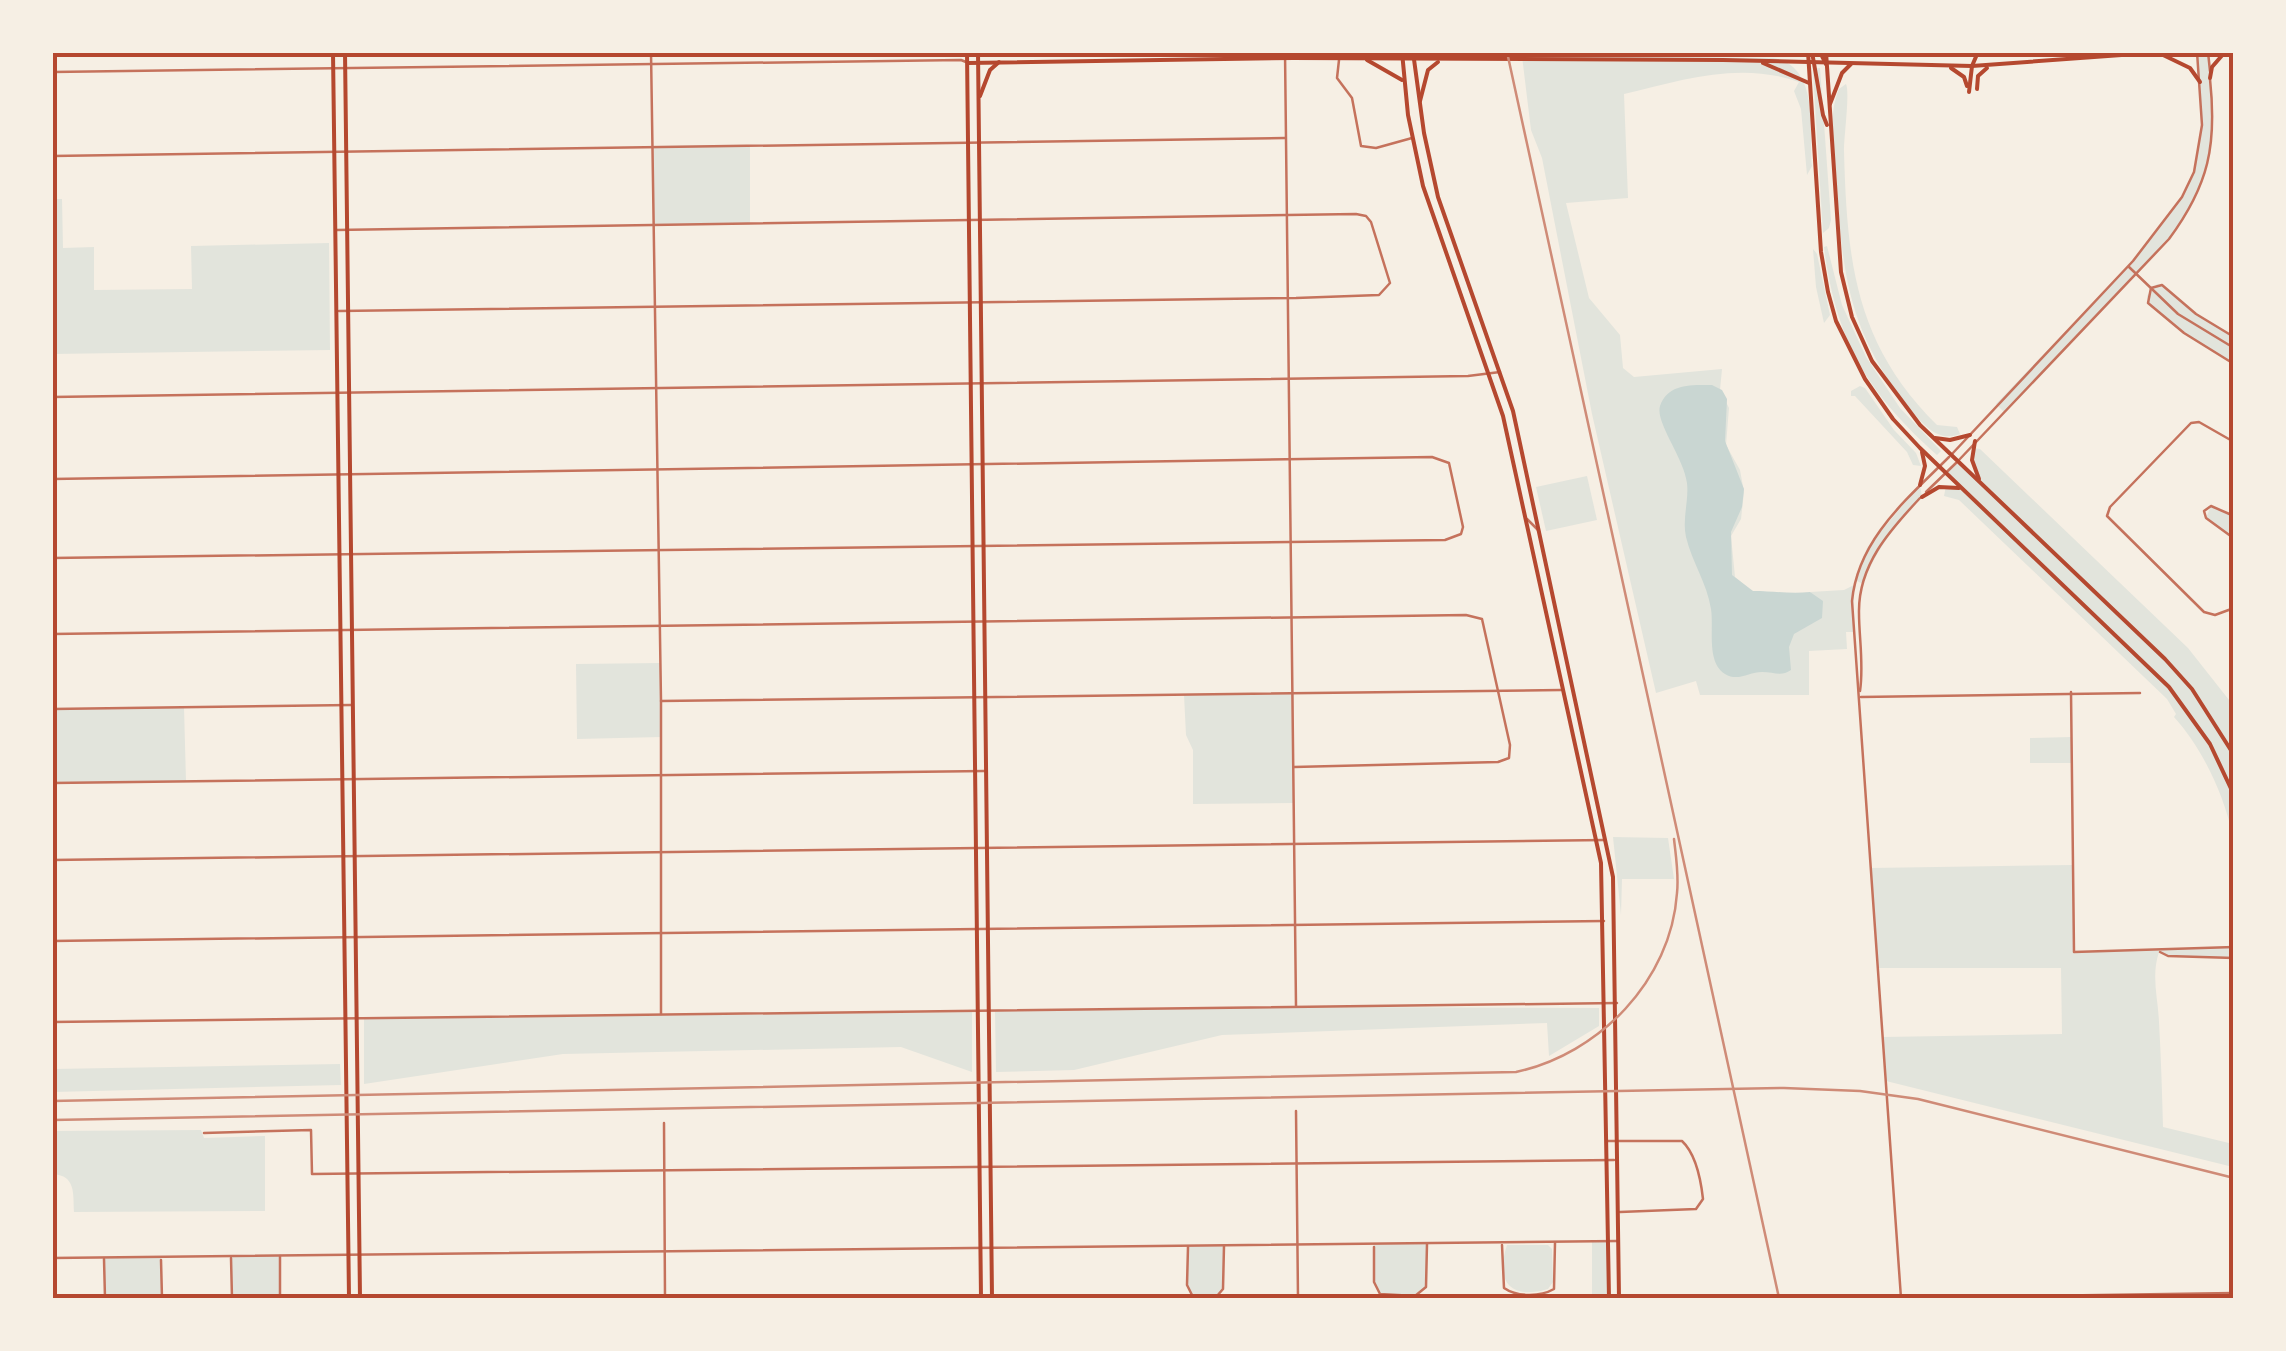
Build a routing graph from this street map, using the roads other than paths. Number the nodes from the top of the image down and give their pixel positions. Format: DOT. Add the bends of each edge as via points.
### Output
graph roads {
  1 [pos="333,52"];
  2 [pos="344,52"];
  3 [pos="651,52"];
  4 [pos="1100,52"];
  5 [pos="1402,52"];
  6 [pos="1413,52"];
  7 [pos="1810,52"];
  8 [pos="1823,52"];
  9 [pos="1978,52"];
  10 [pos="2197,52"];
  11 [pos="2208,52"];
  12 [pos="2224,52"];
  13 [pos="978,53"];
  14 [pos="2160,53"];
  15 [pos="967,54"];
  16 [pos="1285,56"];
  17 [pos="1363,58"];
  18 [pos="1339,59"];
  19 [pos="1402,60"];
  20 [pos="1414,60"];
  21 [pos="1440,61"];
  22 [pos="1759,61"];
  23 [pos="999,62"];
  24 [pos="651,63"];
  25 [pos="967,63"];
  26 [pos="978,63"];
  27 [pos="1851,63"];
  28 [pos="1812,64"];
  29 [pos="1826,64"];
  30 [pos="1947,66"];
  31 [pos="1972,66"];
  32 [pos="1991,66"];
  33 [pos="334,68"];
  34 [pos="345,68"];
  35 [pos="52,72"];
  36 [pos="2210,78"];
  37 [pos="1403,82"];
  38 [pos="2200,82"];
  39 [pos="1810,83"];
  40 [pos="1977,89"];
  41 [pos="978,101"];
  42 [pos="1419,105"];
  43 [pos="1828,108"];
  44 [pos="1830,129"];
  45 [pos="1285,138"];
  46 [pos="1412,138"];
  47 [pos="968,142"];
  48 [pos="978,142"];
  49 [pos="652,146"];
  50 [pos="334,151"];
  51 [pos="346,151"];
  52 [pos="52,156"];
  53 [pos="1287,217"];
  54 [pos="980,220"];
  55 [pos="970,221"];
  56 [pos="653,225"];
  57 [pos="336,230"];
  58 [pos="347,230"];
  59 [pos="2128,266"];
  60 [pos="2136,274"];
  61 [pos="2151,288"];
  62 [pos="1288,299"];
  63 [pos="970,302"];
  64 [pos="982,302"];
  65 [pos="655,307"];
  66 [pos="338,311"];
  67 [pos="349,311"];
  68 [pos="2234,338"];
  69 [pos="2234,348"];
  70 [pos="2234,364"];
  71 [pos="1500,372"];
  72 [pos="1490,374"];
  73 [pos="1289,379"];
  74 [pos="972,384"];
  75 [pos="982,384"];
  76 [pos="656,388"];
  77 [pos="338,393"];
  78 [pos="350,393"];
  79 [pos="52,397"];
  80 [pos="1970,435"];
  81 [pos="1934,437"];
  82 [pos="1975,441"];
  83 [pos="2234,442"];
  84 [pos="1920,448"];
  85 [pos="1950,456"];
  86 [pos="1290,461"];
  87 [pos="1957,462"];
  88 [pos="973,466"];
  89 [pos="984,466"];
  90 [pos="1940,466"];
  91 [pos="657,470"];
  92 [pos="1946,472"];
  93 [pos="340,474"];
  94 [pos="351,474"];
  95 [pos="52,479"];
  96 [pos="1981,483"];
  97 [pos="1920,485"];
  98 [pos="1964,490"];
  99 [pos="1922,497"];
  100 [pos="2234,516"];
  101 [pos="1526,518"];
  102 [pos="1540,531"];
  103 [pos="2233,539"];
  104 [pos="1291,542"];
  105 [pos="974,546"];
  106 [pos="985,546"];
  107 [pos="658,550"];
  108 [pos="352,554"];
  109 [pos="340,555"];
  110 [pos="52,558"];
  111 [pos="2234,608"];
  112 [pos="1292,618"];
  113 [pos="974,622"];
  114 [pos="986,622"];
  115 [pos="659,626"];
  116 [pos="342,630"];
  117 [pos="353,630"];
  118 [pos="52,634"];
  119 [pos="1563,690"];
  120 [pos="1498,691"];
  121 [pos="2071,692"];
  122 [pos="2140,693"];
  123 [pos="1294,694"];
  124 [pos="976,697"];
  125 [pos="987,697"];
  126 [pos="1859,698"];
  127 [pos="661,701"];
  128 [pos="342,705"];
  129 [pos="354,705"];
  130 [pos="52,708"];
  131 [pos="2234,755"];
  132 [pos="1294,767"];
  133 [pos="987,770"];
  134 [pos="976,771"];
  135 [pos="661,775"];
  136 [pos="343,778"];
  137 [pos="354,779"];
  138 [pos="52,783"];
  139 [pos="2234,796"];
  140 [pos="1606,840"];
  141 [pos="1596,841"];
  142 [pos="1293,844"];
  143 [pos="986,848"];
  144 [pos="976,849"];
  145 [pos="660,852"];
  146 [pos="344,856"];
  147 [pos="354,856"];
  148 [pos="52,860"];
  149 [pos="1604,922"];
  150 [pos="1294,926"];
  151 [pos="977,930"];
  152 [pos="988,930"];
  153 [pos="662,934"];
  154 [pos="356,937"];
  155 [pos="345,938"];
  156 [pos="52,941"];
  157 [pos="2234,947"];
  158 [pos="2159,951"];
  159 [pos="2234,958"];
  160 [pos="1606,1003"];
  161 [pos="1617,1003"];
  162 [pos="1296,1007"];
  163 [pos="989,1011"];
  164 [pos="978,1012"];
  165 [pos="662,1016"];
  166 [pos="346,1019"];
  167 [pos="357,1019"];
  168 [pos="52,1022"];
  169 [pos="1296,1112"];
  170 [pos="664,1123"];
  171 [pos="204,1133"];
  172 [pos="1607,1141"];
  173 [pos="1618,1141"];
  174 [pos="1607,1160"];
  175 [pos="1618,1160"];
  176 [pos="1296,1164"];
  177 [pos="991,1166"];
  178 [pos="980,1167"];
  179 [pos="664,1170"];
  180 [pos="348,1174"];
  181 [pos="358,1174"];
  182 [pos="1619,1212"];
  183 [pos="1608,1241"];
  184 [pos="1619,1241"];
  185 [pos="1502,1242"];
  186 [pos="1555,1242"];
  187 [pos="1427,1243"];
  188 [pos="1374,1244"];
  189 [pos="1298,1245"];
  190 [pos="1188,1246"];
  191 [pos="1224,1246"];
  192 [pos="980,1248"];
  193 [pos="992,1248"];
  194 [pos="664,1251"];
  195 [pos="348,1255"];
  196 [pos="360,1255"];
  197 [pos="232,1256"];
  198 [pos="280,1256"];
  199 [pos="161,1257"];
  200 [pos="52,1258"];
  201 [pos="104,1258"];
  202 [pos="2234,1293"];
  203 [pos="105,1298"];
  204 [pos="162,1298"];
  205 [pos="232,1298"];
  206 [pos="280,1298"];
  207 [pos="349,1298"];
  208 [pos="360,1298"];
  209 [pos="665,1298"];
  210 [pos="980,1298"];
  211 [pos="992,1298"];
  212 [pos="1298,1298"];
  213 [pos="1609,1298"];
  214 [pos="1620,1298"];
  215 [pos="1901,1298"];
  1 -- 33 [label="main road"];
  2 -- 34 [label="main road"];
  3 -- 24 [label="street"];
  4 -- 13 [label="main road"];
  5 -- 19 [label="main road"];
  6 -- 20 [label="main road"];
  7 -- 28 [label="main road"];
  8 -- 29 [label="main road"];
  9 -- 31 [label="main road"];
  10 -- 38 [label="street"];
  11 -- 36 [label="street"];
  12 -- 36 [label="main road"];
  13 -- 15 [label="main road"];
  13 -- 26 [label="main road"];
  14 -- 32 [label="main road"];
  14 -- 38 [label="main road" via="2183,63"];
  15 -- 25 [label="main road"];
  16 -- 18 [label="main road"];
  16 -- 23 [label="main road"];
  16 -- 45 [label="street"];
  17 -- 18 [label="main road"];
  17 -- 19 [label="main road"];
  17 -- 37 [label="main road"];
  18 -- 46 [label="street" via="1339,84 1352,98 1361,146"];
  19 -- 20 [label="main road"];
  19 -- 37 [label="main road"];
  20 -- 21 [label="main road"];
  20 -- 42 [label="main road"];
  21 -- 22 [label="main road"];
  21 -- 42 [label="main road" via="1428,70"];
  22 -- 28 [label="main road"];
  22 -- 39 [label="main road"];
  23 -- 26 [label="main road"];
  23 -- 41 [label="main road"];
  24 -- 25 [label="street"];
  24 -- 34 [label="street"];
  24 -- 49 [label="street"];
  25 -- 26 [label="main road"];
  25 -- 47 [label="main road"];
  26 -- 41 [label="main road"];
  27 -- 29 [label="main road"];
  27 -- 30 [label="main road"];
  27 -- 43 [label="main road"];
  28 -- 29 [label="main road"];
  28 -- 39 [label="main road"];
  28 -- 44 [label="main road"];
  29 -- 43 [label="main road"];
  30 -- 31 [label="main road"];
  30 -- 31 [label="main road" via="1964,77 1970,92"];
  31 -- 32 [label="main road"];
  32 -- 40 [label="main road" via="1978,76"];
  33 -- 34 [label="street"];
  33 -- 35 [label="street"];
  33 -- 50 [label="main road"];
  34 -- 51 [label="main road"];
  36 -- 60 [label="street" via="2213,130 2204,178 2192,208"];
  37 -- 46 [label="main road"];
  38 -- 59 [label="street" via="2194,172 2164,224"];
  39 -- 84 [label="main road" via="1821,252 1836,321 1864,380"];
  41 -- 48 [label="main road"];
  42 -- 71 [label="main road" via="1438,198"];
  43 -- 44 [label="main road"];
  44 -- 81 [label="main road" via="1840,272 1852,317 1885,382"];
  45 -- 48 [label="street"];
  45 -- 53 [label="street"];
  46 -- 72 [label="main road" via="1431,212"];
  47 -- 48 [label="street"];
  47 -- 49 [label="street"];
  47 -- 55 [label="main road"];
  48 -- 54 [label="main road"];
  49 -- 51 [label="street"];
  49 -- 56 [label="street"];
  50 -- 51 [label="street"];
  50 -- 52 [label="street"];
  50 -- 57 [label="main road"];
  51 -- 58 [label="main road"];
  53 -- 54 [label="street"];
  53 -- 62 [label="street"];
  53 -- 62 [label="street" via="1366,216 1390,284 1379,294"];
  54 -- 55 [label="street"];
  54 -- 64 [label="main road"];
  55 -- 56 [label="street"];
  55 -- 63 [label="main road"];
  56 -- 58 [label="street"];
  56 -- 65 [label="street"];
  57 -- 58 [label="street"];
  57 -- 66 [label="main road"];
  58 -- 67 [label="main road"];
  59 -- 60 [label="street"];
  59 -- 80 [label="street"];
  60 -- 61 [label="street"];
  60 -- 82 [label="street"];
  61 -- 68 [label="street" via="2162,285"];
  61 -- 69 [label="street" via="2178,314"];
  61 -- 70 [label="street" via="2148,302"];
  62 -- 64 [label="street"];
  62 -- 73 [label="street"];
  63 -- 64 [label="street"];
  63 -- 65 [label="street"];
  63 -- 74 [label="main road"];
  64 -- 75 [label="main road"];
  65 -- 67 [label="street"];
  65 -- 76 [label="street"];
  66 -- 67 [label="street"];
  66 -- 77 [label="main road"];
  67 -- 78 [label="main road"];
  71 -- 72 [label="street"];
  71 -- 102 [label="main road"];
  72 -- 73 [label="street"];
  72 -- 101 [label="main road"];
  73 -- 75 [label="street"];
  73 -- 86 [label="street"];
  74 -- 75 [label="street"];
  74 -- 76 [label="street"];
  74 -- 88 [label="main road"];
  75 -- 89 [label="main road"];
  76 -- 78 [label="street"];
  76 -- 91 [label="street"];
  77 -- 78 [label="street"];
  77 -- 79 [label="street"];
  77 -- 93 [label="main road"];
  78 -- 94 [label="main road"];
  80 -- 81 [label="main road"];
  80 -- 85 [label="street"];
  81 -- 85 [label="main road"];
  82 -- 87 [label="street"];
  82 -- 96 [label="main road" via="1972,460"];
  83 -- 111 [label="street" via="2192,423 2107,516 2204,612"];
  84 -- 90 [label="main road"];
  84 -- 97 [label="main road"];
  85 -- 87 [label="main road"];
  85 -- 90 [label="street"];
  86 -- 89 [label="street"];
  86 -- 104 [label="street"];
  86 -- 104 [label="street" via="1446,459 1464,527 1444,540"];
  87 -- 92 [label="street"];
  87 -- 96 [label="main road"];
  88 -- 89 [label="street"];
  88 -- 91 [label="street"];
  88 -- 105 [label="main road"];
  89 -- 106 [label="main road"];
  90 -- 92 [label="main road"];
  90 -- 97 [label="street"];
  91 -- 94 [label="street"];
  91 -- 107 [label="street"];
  92 -- 98 [label="main road"];
  92 -- 99 [label="street"];
  93 -- 94 [label="street"];
  93 -- 95 [label="street"];
  93 -- 109 [label="main road"];
  94 -- 108 [label="main road"];
  96 -- 131 [label="main road" via="2192,689"];
  97 -- 126 [label="street" via="1867,548 1855,580"];
  98 -- 99 [label="main road" via="1939,487"];
  98 -- 139 [label="main road" via="2169,687 2210,744"];
  99 -- 126 [label="street" via="1888,534 1867,571 1859,605"];
  100 -- 103 [label="street" via="2211,506 2204,512"];
  101 -- 102 [label="street"];
  101 -- 119 [label="main road"];
  102 -- 140 [label="main road"];
  104 -- 106 [label="street"];
  104 -- 112 [label="street"];
  105 -- 106 [label="street"];
  105 -- 107 [label="street"];
  105 -- 113 [label="main road"];
  106 -- 114 [label="main road"];
  107 -- 108 [label="street"];
  107 -- 115 [label="street"];
  108 -- 109 [label="street"];
  108 -- 117 [label="main road"];
  109 -- 110 [label="street"];
  109 -- 116 [label="main road"];
  112 -- 114 [label="street"];
  112 -- 120 [label="street" via="1478,616"];
  112 -- 123 [label="street"];
  113 -- 114 [label="street"];
  113 -- 115 [label="street"];
  113 -- 124 [label="main road"];
  114 -- 125 [label="main road"];
  115 -- 117 [label="street"];
  115 -- 127 [label="street"];
  116 -- 117 [label="street"];
  116 -- 118 [label="street"];
  116 -- 128 [label="main road"];
  117 -- 129 [label="main road"];
  119 -- 120 [label="street"];
  119 -- 141 [label="main road"];
  120 -- 123 [label="street"];
  120 -- 132 [label="street" via="1511,752 1504,761"];
  121 -- 122 [label="street"];
  121 -- 126 [label="street"];
  121 -- 158 [label="street" via="2074,952"];
  123 -- 125 [label="street"];
  123 -- 132 [label="street"];
  124 -- 125 [label="street"];
  124 -- 127 [label="street"];
  124 -- 134 [label="main road"];
  125 -- 133 [label="main road"];
  126 -- 215 [label="street"];
  127 -- 135 [label="street"];
  128 -- 129 [label="street"];
  128 -- 130 [label="street"];
  128 -- 136 [label="main road"];
  129 -- 137 [label="main road"];
  132 -- 142 [label="street"];
  133 -- 134 [label="street"];
  133 -- 143 [label="main road"];
  134 -- 135 [label="street"];
  134 -- 144 [label="main road"];
  135 -- 137 [label="street"];
  135 -- 145 [label="street"];
  136 -- 137 [label="street"];
  136 -- 138 [label="street"];
  136 -- 146 [label="main road"];
  137 -- 147 [label="main road"];
  140 -- 141 [label="street"];
  140 -- 161 [label="main road" via="1616,900"];
  141 -- 142 [label="street"];
  141 -- 149 [label="main road"];
  142 -- 143 [label="street"];
  142 -- 150 [label="street"];
  143 -- 144 [label="street"];
  143 -- 152 [label="main road"];
  144 -- 145 [label="street"];
  144 -- 151 [label="main road"];
  145 -- 147 [label="street"];
  145 -- 153 [label="street"];
  146 -- 147 [label="street"];
  146 -- 148 [label="street"];
  146 -- 155 [label="main road"];
  147 -- 154 [label="main road"];
  149 -- 150 [label="street"];
  149 -- 160 [label="main road"];
  150 -- 152 [label="street"];
  150 -- 162 [label="street"];
  151 -- 152 [label="street"];
  151 -- 153 [label="street"];
  151 -- 164 [label="main road"];
  152 -- 163 [label="main road"];
  153 -- 154 [label="street"];
  153 -- 165 [label="street"];
  154 -- 155 [label="street"];
  154 -- 167 [label="main road"];
  155 -- 156 [label="street"];
  155 -- 166 [label="main road"];
  157 -- 158 [label="street"];
  158 -- 159 [label="street"];
  160 -- 161 [label="street"];
  160 -- 162 [label="street"];
  160 -- 172 [label="main road"];
  161 -- 173 [label="main road"];
  162 -- 163 [label="street"];
  163 -- 164 [label="street"];
  163 -- 177 [label="main road"];
  164 -- 165 [label="street"];
  164 -- 178 [label="main road"];
  165 -- 167 [label="street"];
  166 -- 167 [label="street"];
  166 -- 168 [label="street"];
  166 -- 180 [label="main road"];
  167 -- 181 [label="main road"];
  169 -- 176 [label="street"];
  170 -- 179 [label="street"];
  171 -- 180 [label="street" via="312,1130 312,1174"];
  172 -- 173 [label="street"];
  172 -- 174 [label="main road"];
  173 -- 175 [label="main road"];
  173 -- 182 [label="street" via="1682,1141 1703,1199 1690,1211"];
  174 -- 175 [label="street"];
  174 -- 176 [label="street"];
  174 -- 183 [label="main road"];
  175 -- 182 [label="main road"];
  176 -- 177 [label="street"];
  176 -- 189 [label="street"];
  177 -- 178 [label="street"];
  177 -- 193 [label="main road"];
  178 -- 179 [label="street"];
  178 -- 192 [label="main road"];
  179 -- 181 [label="street"];
  179 -- 194 [label="street"];
  180 -- 181 [label="street"];
  180 -- 195 [label="main road"];
  181 -- 196 [label="main road"];
  182 -- 184 [label="main road"];
  183 -- 184 [label="street"];
  183 -- 186 [label="street"];
  183 -- 213 [label="main road"];
  184 -- 214 [label="main road"];
  185 -- 186 [label="street"];
  185 -- 186 [label="street" via="1504,1288 1541,1294 1554,1288"];
  185 -- 187 [label="street"];
  187 -- 188 [label="street"];
  187 -- 188 [label="street" via="1426,1287 1415,1296 1384,1296 1376,1289"];
  188 -- 189 [label="street"];
  189 -- 191 [label="street"];
  189 -- 212 [label="street"];
  190 -- 191 [label="street"];
  190 -- 191 [label="street" via="1188,1288 1200,1298 1223,1288"];
  190 -- 193 [label="street"];
  192 -- 193 [label="street"];
  192 -- 194 [label="street"];
  192 -- 210 [label="main road"];
  193 -- 211 [label="main road"];
  194 -- 196 [label="street"];
  194 -- 209 [label="street"];
  195 -- 196 [label="street"];
  195 -- 198 [label="street"];
  195 -- 207 [label="main road"];
  196 -- 208 [label="main road"];
  197 -- 198 [label="street"];
  197 -- 199 [label="street"];
  197 -- 205 [label="street"];
  198 -- 206 [label="street"];
  199 -- 201 [label="street"];
  199 -- 204 [label="street"];
  200 -- 201 [label="street"];
  201 -- 203 [label="street"];
  202 -- 215 [label="street"];
}
